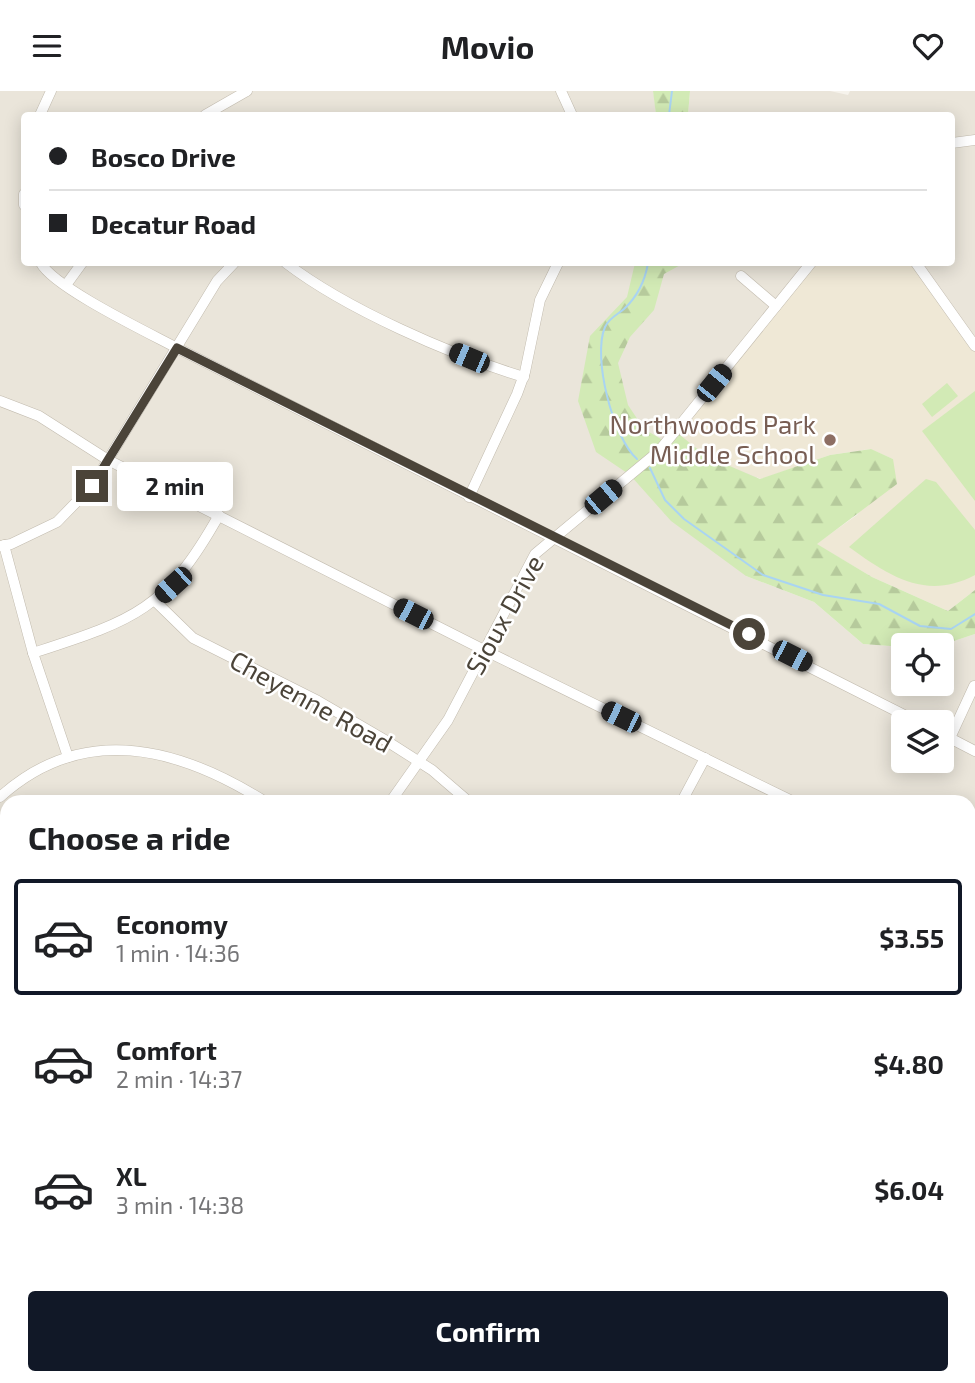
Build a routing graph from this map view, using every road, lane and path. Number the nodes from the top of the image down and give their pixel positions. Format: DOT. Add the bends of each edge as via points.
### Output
graph roads {
  1 [pos="51,91"];
  2 [pos="247,91"];
  3 [pos="561,91"];
  4 [pos="41,112"];
  5 [pos="210,112"];
  6 [pos="571,112"];
  7 [pos="975,140"];
  8 [pos="955,143"];
  9 [pos="43,266"];
  10 [pos="80,266"];
  11 [pos="231,266"];
  12 [pos="290,266"];
  13 [pos="557,266"];
  14 [pos="809,266"];
  15 [pos="918,266"];
  16 [pos="741,276"];
  17 [pos="66,285"];
  18 [pos="776,306"];
  19 [pos="975,347"];
  20 [pos="177,348"];
  21 [pos="524,377"];
  22 [pos="0,401"];
  23 [pos="108,460"];
  24 [pos="469,496"];
  25 [pos="219,515"];
  26 [pos="552,538"];
  27 [pos="2,545"];
  28 [pos="155,601"];
  29 [pos="484,650"];
  30 [pos="33,653"];
  31 [pos="974,686"];
  32 [pos="895,710"];
  33 [pos="954,722"];
  34 [pos="954,740"];
  35 [pos="975,751"];
  36 [pos="68,757"];
  37 [pos="705,758"];
  38 [pos="418,763"];
  39 [pos="2,795"];
  40 [pos="250,795"];
  41 [pos="395,795"];
  42 [pos="461,795"];
  43 [pos="685,795"];
  44 [pos="780,795"];
  1 -- 4 [label="street"];
  2 -- 5 [label="street"];
  3 -- 6 [label="street"];
  7 -- 8 [label="street"];
  9 -- 17 [label="street"];
  10 -- 17 [label="street"];
  11 -- 20 [label="street" via="217,281"];
  12 -- 21 [label="street" via="310,281 433,343"];
  13 -- 21 [label="street" via="540,300"];
  14 -- 18 [label="street, Sioux Drive"];
  15 -- 19 [label="street"];
  16 -- 18 [label="street"];
  17 -- 20 [label="street"];
  18 -- 26 [label="street, Sioux Drive" via="659,451"];
  20 -- 23 [label="street"];
  20 -- 24 [label="street"];
  21 -- 24 [label="street"];
  22 -- 23 [label="street" via="39,416"];
  23 -- 25 [label="street"];
  23 -- 27 [label="street" via="92,486 57,522"];
  24 -- 26 [label="street"];
  25 -- 28 [label="street" via="187,569"];
  25 -- 29 [label="street"];
  26 -- 29 [label="street, Sioux Drive" via="520,576"];
  26 -- 32 [label="street"];
  27 -- 30 [label="street"];
  28 -- 30 [label="street" via="111,628"];
  28 -- 38 [label="street, Cheyenne Road" via="193,638 318,701"];
  29 -- 37 [label="street"];
  29 -- 38 [label="street, Sioux Drive" via="448,720"];
  30 -- 36 [label="street"];
  31 -- 33 [label="street"];
  34 -- 35 [label="street"];
  36 -- 39 [label="street" via="20,779"];
  36 -- 40 [label="street" via="118,750 156,753 193,762"];
  37 -- 43 [label="street"];
  37 -- 44 [label="street"];
  38 -- 41 [label="street, Sioux Drive"];
  38 -- 42 [label="street, Cheyenne Road"];
}
